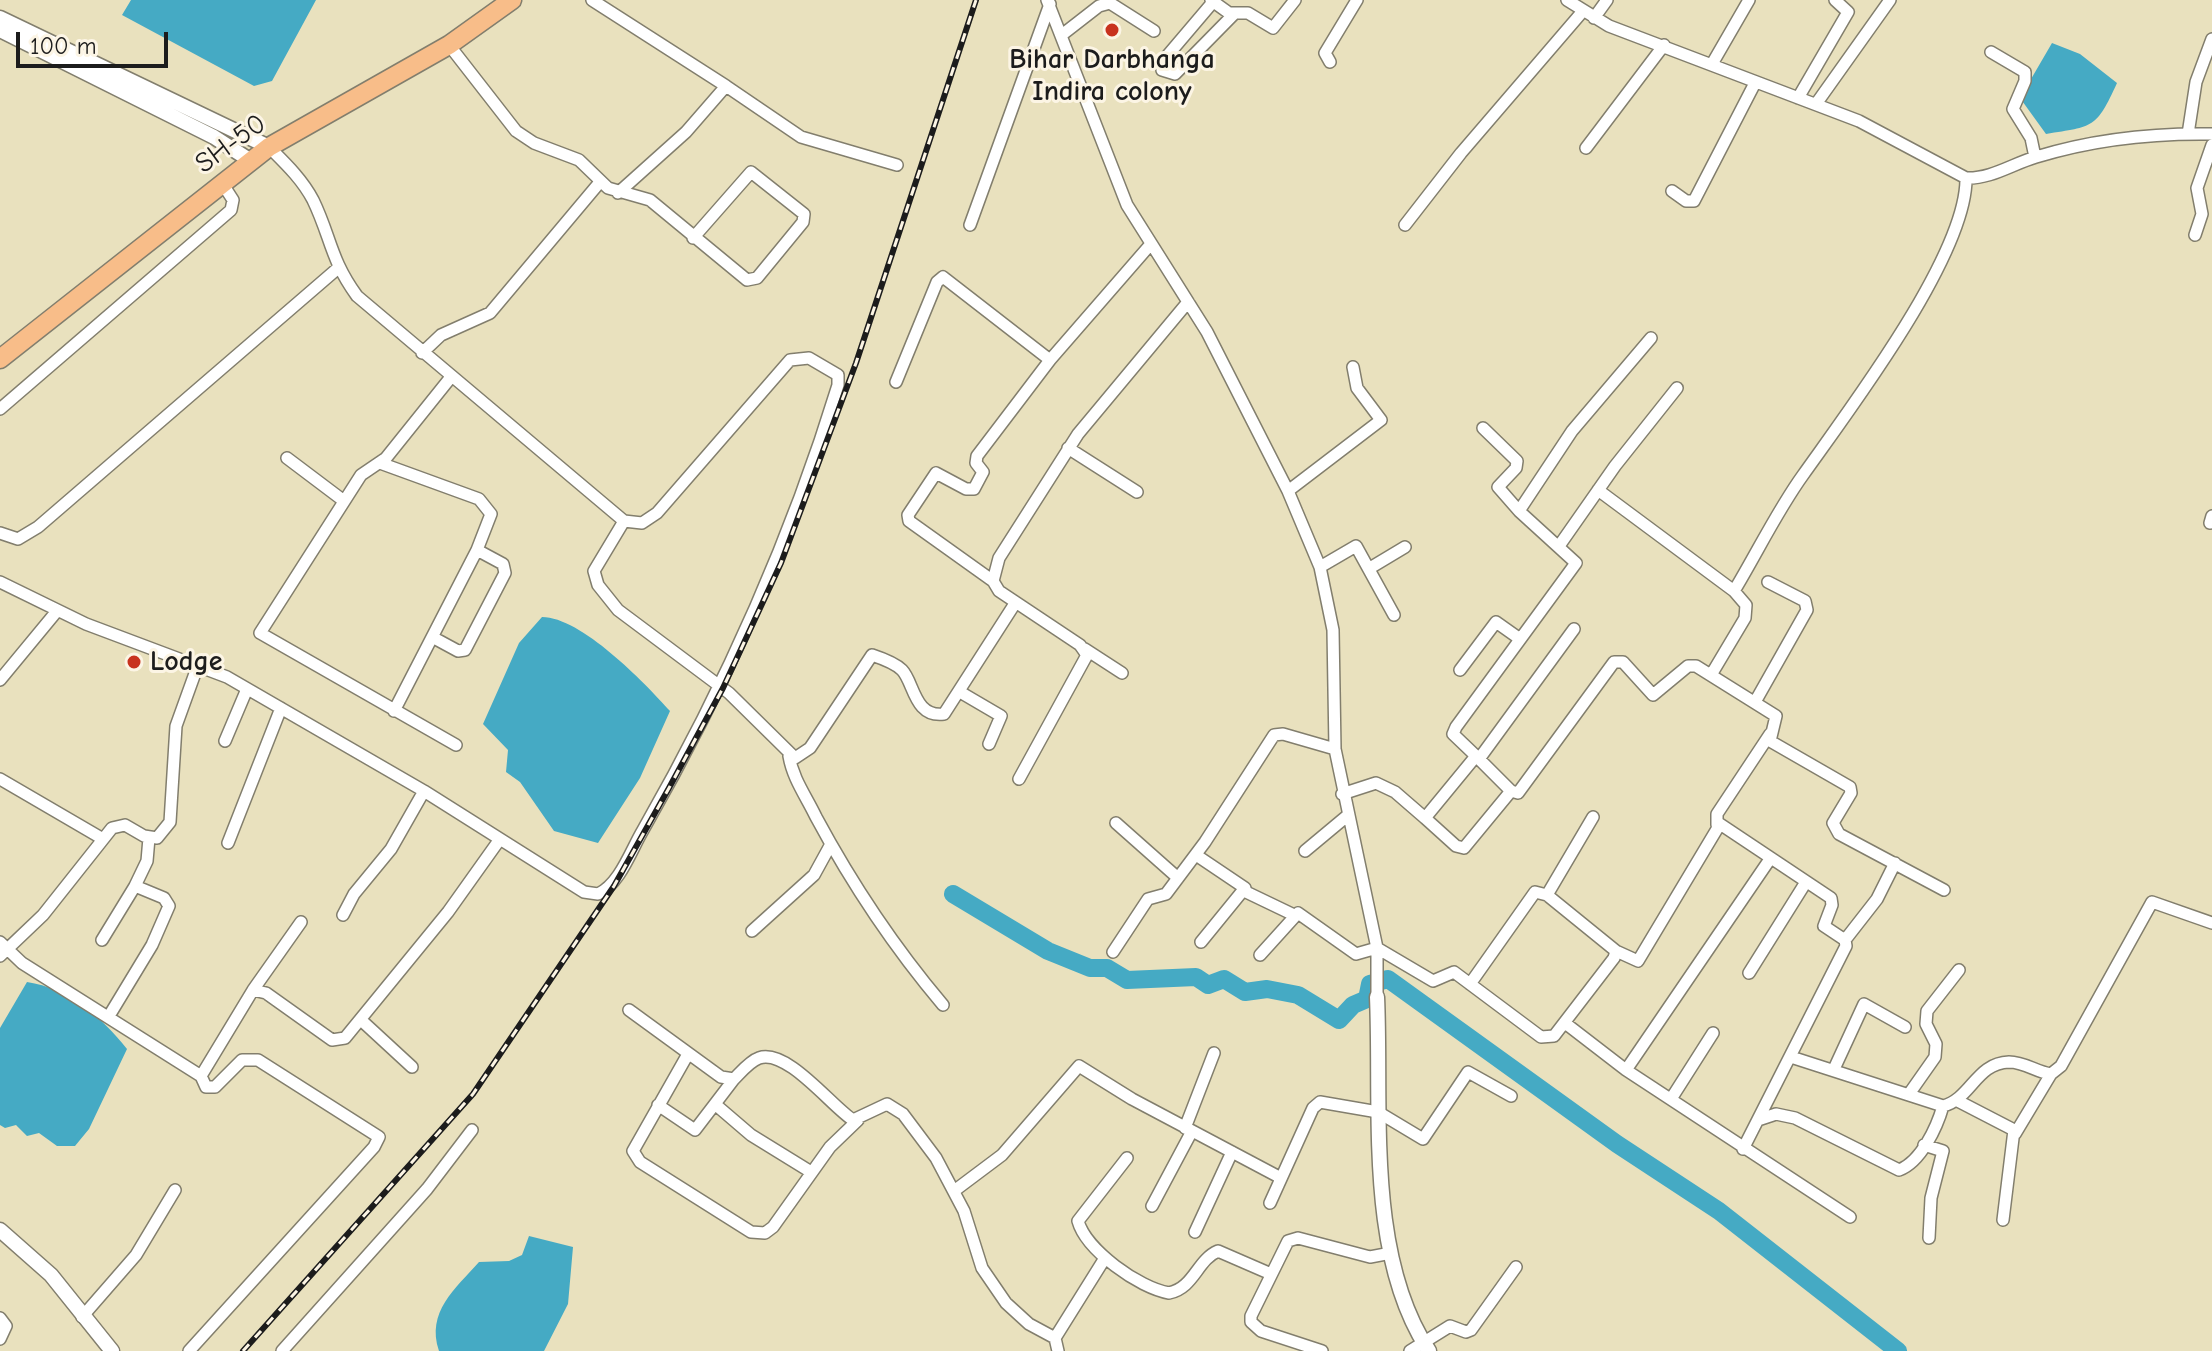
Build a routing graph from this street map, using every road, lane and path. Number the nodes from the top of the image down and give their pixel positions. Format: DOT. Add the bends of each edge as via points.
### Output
graph roads {
  1 [pos="512,0"];
  2 [pos="592,0"];
  3 [pos="1295,0"];
  4 [pos="1357,0"];
  5 [pos="1567,0"];
  6 [pos="1607,0"];
  7 [pos="1749,0"];
  8 [pos="1835,0"];
  9 [pos="1890,0"];
  10 [pos="1212,1"];
  11 [pos="1049,2"];
  12 [pos="1234,14"];
  13 [pos="1588,14"];
  14 [pos="0,18"];
  15 [pos="0,30"];
  16 [pos="1154,31"];
  17 [pos="1063,34"];
  18 [pos="2212,39"];
  19 [pos="449,45"];
  20 [pos="1664,45"];
  21 [pos="1991,52"];
  22 [pos="1330,62"];
  23 [pos="1712,64"];
  24 [pos="1755,83"];
  25 [pos="726,86"];
  26 [pos="1798,98"];
  27 [pos="1816,104"];
  28 [pos="2188,134"];
  29 [pos="2212,134"];
  30 [pos="2212,145"];
  31 [pos="269,147"];
  32 [pos="1586,148"];
  33 [pos="2035,157"];
  34 [pos="251,161"];
  35 [pos="897,165"];
  36 [pos="1966,178"];
  37 [pos="600,182"];
  38 [pos="222,183"];
  39 [pos="1672,191"];
  40 [pos="618,193"];
  41 [pos="970,225"];
  42 [pos="1405,225"];
  43 [pos="2195,235"];
  44 [pos="693,238"];
  45 [pos="1150,245"];
  46 [pos="337,269"];
  47 [pos="1188,302"];
  48 [pos="1651,338"];
  49 [pos="422,353"];
  50 [pos="0,359"];
  51 [pos="1050,360"];
  52 [pos="1353,367"];
  53 [pos="451,377"];
  54 [pos="896,382"];
  55 [pos="1677,388"];
  56 [pos="0,409"];
  57 [pos="1483,428"];
  58 [pos="1068,448"];
  59 [pos="287,458"];
  60 [pos="380,463"];
  61 [pos="1598,490"];
  62 [pos="1288,491"];
  63 [pos="1137,492"];
  64 [pos="344,501"];
  65 [pos="1519,511"];
  66 [pos="624,521"];
  67 [pos="0,533"];
  68 [pos="1559,546"];
  69 [pos="1405,547"];
  70 [pos="477,550"];
  71 [pos="1320,567"];
  72 [pos="1370,568"];
  73 [pos="993,581"];
  74 [pos="0,582"];
  75 [pos="1768,582"];
  76 [pos="1734,591"];
  77 [pos="1014,605"];
  78 [pos="57,611"];
  79 [pos="1394,615"];
  80 [pos="1574,629"];
  81 [pos="434,638"];
  82 [pos="1520,639"];
  83 [pos="1085,649"];
  84 [pos="198,665"];
  85 [pos="1460,670"];
  86 [pos="1122,673"];
  87 [pos="1711,675"];
  88 [pos="0,680"];
  89 [pos="717,684"];
  90 [pos="247,689"];
  91 [pos="960,692"];
  92 [pos="1755,702"];
  93 [pos="281,708"];
  94 [pos="394,711"];
  95 [pos="1770,734"];
  96 [pos="225,741"];
  97 [pos="989,744"];
  98 [pos="456,745"];
  99 [pos="1335,749"];
  100 [pos="789,756"];
  101 [pos="1478,757"];
  102 [pos="0,779"];
  103 [pos="1019,779"];
  104 [pos="424,791"];
  105 [pos="1511,791"];
  106 [pos="1342,794"];
  107 [pos="1347,816"];
  108 [pos="1593,817"];
  109 [pos="1425,818"];
  110 [pos="1116,823"];
  111 [pos="1717,825"];
  112 [pos="149,838"];
  113 [pos="103,839"];
  114 [pos="500,839"];
  115 [pos="228,843"];
  116 [pos="831,844"];
  117 [pos="1305,851"];
  118 [pos="1196,855"];
  119 [pos="1770,859"];
  120 [pos="1895,863"];
  121 [pos="1178,878"];
  122 [pos="1806,882"];
  123 [pos="135,886"];
  124 [pos="1944,890"];
  125 [pos="1244,891"];
  126 [pos="1547,895"];
  127 [pos="343,915"];
  128 [pos="1294,915"];
  129 [pos="301,922"];
  130 [pos="2212,923"];
  131 [pos="752,931"];
  132 [pos="102,940"];
  133 [pos="1845,940"];
  134 [pos="1201,942"];
  135 [pos="1377,948"];
  136 [pos="3,949"];
  137 [pos="1616,951"];
  138 [pos="1113,952"];
  139 [pos="1260,955"];
  140 [pos="1959,970"];
  141 [pos="1749,973"];
  142 [pos="1470,984"];
  143 [pos="253,990"];
  144 [pos="1377,997"];
  145 [pos="943,1005"];
  146 [pos="629,1010"];
  147 [pos="109,1016"];
  148 [pos="361,1020"];
  149 [pos="1565,1023"];
  150 [pos="1905,1027"];
  151 [pos="1713,1033"];
  152 [pos="1214,1053"];
  153 [pos="688,1054"];
  154 [pos="1791,1057"];
  155 [pos="412,1067"];
  156 [pos="1834,1069"];
  157 [pos="1626,1070"];
  158 [pos="2051,1074"];
  159 [pos="201,1076"];
  160 [pos="734,1079"];
  161 [pos="1909,1094"];
  162 [pos="1511,1096"];
  163 [pos="1671,1099"];
  164 [pos="1956,1100"];
  165 [pos="658,1105"];
  166 [pos="716,1105"];
  167 [pos="1943,1106"];
  168 [pos="1378,1112"];
  169 [pos="1761,1119"];
  170 [pos="858,1120"];
  171 [pos="472,1130"];
  172 [pos="1188,1130"];
  173 [pos="2015,1134"];
  174 [pos="1924,1145"];
  175 [pos="1743,1149"];
  176 [pos="1232,1152"];
  177 [pos="1127,1158"];
  178 [pos="811,1172"];
  179 [pos="1281,1178"];
  180 [pos="175,1190"];
  181 [pos="954,1191"];
  182 [pos="1270,1203"];
  183 [pos="1152,1206"];
  184 [pos="1850,1217"];
  185 [pos="2003,1220"];
  186 [pos="0,1230"];
  187 [pos="1195,1232"];
  188 [pos="1929,1238"];
  189 [pos="1391,1253"];
  190 [pos="1105,1258"];
  191 [pos="1516,1267"];
  192 [pos="1271,1274"];
  193 [pos="82,1317"];
  194 [pos="0,1318"];
  195 [pos="1055,1338"];
  196 [pos="0,1339"];
  197 [pos="1426,1346"];
  198 [pos="112,1351"];
  199 [pos="189,1351"];
  200 [pos="282,1351"];
  201 [pos="1058,1351"];
  202 [pos="1322,1351"];
  203 [pos="1410,1351"];
  1 -- 19 [label="main road, SH-50"];
  2 -- 25 [label="street"];
  3 -- 12 [label="street" via="1273,28 1248,13"];
  4 -- 22 [label="street" via="1325,53"];
  5 -- 13 [label="street"];
  6 -- 13 [label="street"];
  7 -- 23 [label="street"];
  8 -- 26 [label="street" via="1848,12"];
  9 -- 27 [label="street"];
  10 -- 12 [label="street"];
  10 -- 12 [label="street" via="1162,62 1162,70 1175,74"];
  11 -- 17 [label="street"];
  11 -- 41 [label="street"];
  13 -- 20 [label="street"];
  13 -- 42 [label="street" via="1461,153"];
  14 -- 31 [label="street"];
  15 -- 34 [label="street" via="214,137"];
  16 -- 17 [label="street" via="1110,3"];
  17 -- 45 [label="street" via="1113,173"];
  18 -- 28 [label="street" via="2196,82"];
  19 -- 31 [label="main road, SH-50"];
  19 -- 37 [label="street" via="516,131 579,160"];
  20 -- 23 [label="street"];
  20 -- 32 [label="street"];
  21 -- 33 [label="street" via="2025,72 2013,109 2031,138"];
  23 -- 24 [label="street"];
  24 -- 26 [label="street"];
  24 -- 39 [label="street" via="1694,201"];
  25 -- 35 [label="street" via="801,137"];
  25 -- 40 [label="street" via="686,132"];
  26 -- 27 [label="street"];
  27 -- 36 [label="street"];
  28 -- 29 [label="street"];
  28 -- 33 [label="street" via="2109,139"];
  30 -- 43 [label="street" via="2197,188 2202,214"];
  31 -- 34 [label="main road, SH-50"];
  31 -- 46 [label="street" via="313,200"];
  33 -- 36 [label="street" via="1980,179"];
  34 -- 38 [label="main road, SH-50"];
  36 -- 76 [label="street" via="1966,198 1947,251"];
  37 -- 40 [label="street"];
  37 -- 49 [label="street" via="490,313 441,335"];
  38 -- 50 [label="main road, SH-50"];
  38 -- 56 [label="street" via="233,200 231,210"];
  40 -- 44 [label="street" via="650,200"];
  44 -- 44 [label="street" via="753,280 803,222 804,214 751,172"];
  45 -- 47 [label="street"];
  45 -- 51 [label="street"];
  46 -- 49 [label="street" via="357,296"];
  46 -- 67 [label="street" via="38,527 18,539"];
  47 -- 58 [label="street"];
  47 -- 62 [label="street"];
  48 -- 65 [label="street" via="1572,431"];
  49 -- 53 [label="street"];
  51 -- 54 [label="street" via="943,277"];
  51 -- 73 [label="street" via="977,456 983,472 974,489 936,473 908,515 912,524"];
  52 -- 62 [label="street" via="1357,388 1381,420"];
  53 -- 60 [label="street"];
  53 -- 66 [label="street"];
  55 -- 61 [label="street"];
  57 -- 65 [label="street" via="1517,461 1498,487"];
  58 -- 63 [label="street"];
  58 -- 73 [label="street" via="1006,544"];
  59 -- 64 [label="street"];
  60 -- 64 [label="street" via="361,475"];
  60 -- 70 [label="street" via="487,506 490,522"];
  61 -- 68 [label="street"];
  61 -- 76 [label="street"];
  62 -- 71 [label="street"];
  64 -- 94 [label="street" via="260,633"];
  65 -- 68 [label="street"];
  66 -- 89 [label="street" via="597,563 598,585 618,610"];
  66 -- 89 [label="street" via="642,523 657,513 790,360 809,358 838,375 815,460"];
  68 -- 82 [label="street" via="1575,566"];
  69 -- 72 [label="street"];
  70 -- 81 [label="street"];
  70 -- 81 [label="street" via="503,564 505,573 465,650"];
  71 -- 72 [label="street" via="1356,546"];
  71 -- 99 [label="street" via="1333,630"];
  72 -- 79 [label="street"];
  73 -- 77 [label="street"];
  74 -- 78 [label="street"];
  75 -- 92 [label="street" via="1805,601 1807,610"];
  76 -- 87 [label="street" via="1747,614"];
  77 -- 83 [label="street"];
  77 -- 91 [label="street"];
  78 -- 84 [label="street" via="150,651"];
  78 -- 88 [label="street"];
  80 -- 101 [label="street"];
  81 -- 94 [label="street"];
  82 -- 85 [label="street" via="1496,622"];
  82 -- 101 [label="street" via="1454,730 1456,739"];
  83 -- 86 [label="street"];
  83 -- 103 [label="street" via="1085,661"];
  84 -- 90 [label="street"];
  84 -- 112 [label="street" via="176,726 170,822 162,835"];
  87 -- 92 [label="street"];
  87 -- 105 [label="street" via="1688,666 1653,695 1623,662 1614,662 1521,791"];
  89 -- 100 [label="street"];
  89 -- 114 [label="street" via="663,795 607,890 584,892"];
  90 -- 93 [label="street"];
  90 -- 96 [label="street"];
  91 -- 97 [label="street" via="1001,716"];
  91 -- 100 [label="street" via="949,710 939,715 916,699 900,668 872,655 807,752"];
  92 -- 95 [label="street" via="1777,718"];
  93 -- 104 [label="street"];
  93 -- 115 [label="street"];
  94 -- 98 [label="street"];
  95 -- 111 [label="street" via="1717,814"];
  95 -- 120 [label="street" via="1774,743 1850,787 1833,823 1835,830"];
  99 -- 106 [label="street"];
  99 -- 118 [label="street" via="1274,735"];
  100 -- 116 [label="street" via="795,778"];
  101 -- 105 [label="street"];
  101 -- 109 [label="street"];
  102 -- 113 [label="street"];
  104 -- 114 [label="street"];
  104 -- 127 [label="street" via="391,849"];
  105 -- 109 [label="street" via="1464,848"];
  106 -- 107 [label="street"];
  106 -- 109 [label="street" via="1376,783"];
  107 -- 117 [label="street"];
  107 -- 135 [label="street"];
  108 -- 126 [label="street"];
  110 -- 121 [label="street"];
  111 -- 119 [label="street"];
  111 -- 137 [label="street" via="1638,961"];
  112 -- 113 [label="street" via="117,825"];
  112 -- 123 [label="street" via="147,861"];
  113 -- 136 [label="street" via="43,915"];
  114 -- 148 [label="street"];
  116 -- 131 [label="street" via="814,875"];
  116 -- 145 [label="street" via="883,928"];
  118 -- 121 [label="street"];
  118 -- 125 [label="street" via="1242,883"];
  119 -- 122 [label="street"];
  119 -- 157 [label="street"];
  120 -- 124 [label="street"];
  120 -- 133 [label="street" via="1877,899"];
  121 -- 138 [label="street" via="1163,897 1148,899"];
  122 -- 133 [label="street" via="1831,898 1824,926"];
  122 -- 141 [label="street"];
  123 -- 132 [label="street"];
  123 -- 147 [label="street" via="164,898 169,906"];
  125 -- 128 [label="street"];
  125 -- 134 [label="street"];
  126 -- 137 [label="street"];
  126 -- 142 [label="street" via="1530,896"];
  128 -- 135 [label="street" via="1304,916 1356,954"];
  128 -- 139 [label="street"];
  129 -- 143 [label="street"];
  130 -- 158 [label="street" via="2152,902 2061,1066"];
  133 -- 154 [label="street"];
  135 -- 142 [label="street" via="1433,981 1450,971"];
  135 -- 144 [label="street"];
  136 -- 147 [label="street"];
  137 -- 149 [label="street"];
  140 -- 161 [label="street" via="1927,1011 1935,1057"];
  142 -- 149 [label="street" via="1541,1037 1554,1036"];
  143 -- 148 [label="street" via="266,993 332,1040 345,1038"];
  143 -- 159 [label="street"];
  144 -- 168 [label="street"];
  146 -- 153 [label="street"];
  147 -- 159 [label="street"];
  148 -- 155 [label="street"];
  149 -- 157 [label="street"];
  150 -- 156 [label="street" via="1864,1004"];
  151 -- 163 [label="street"];
  152 -- 172 [label="street"];
  153 -- 160 [label="street" via="721,1077"];
  153 -- 165 [label="street"];
  154 -- 156 [label="street"];
  154 -- 169 [label="street"];
  156 -- 161 [label="street"];
  157 -- 163 [label="street"];
  158 -- 164 [label="street" via="2022,1063 2001,1063 1978,1074"];
  158 -- 173 [label="street"];
  159 -- 199 [label="street" via="206,1087 215,1087 235,1064 258,1060 379,1137"];
  160 -- 166 [label="street"];
  160 -- 170 [label="street" via="755,1060 773,1059 816,1086 848,1118"];
  161 -- 167 [label="street"];
  162 -- 168 [label="street" via="1468,1072 1423,1139"];
  163 -- 175 [label="street"];
  164 -- 167 [label="street"];
  164 -- 173 [label="street" via="2011,1127"];
  165 -- 166 [label="street" via="695,1130"];
  165 -- 178 [label="street" via="633,1146 635,1156 751,1232 765,1233 773,1227"];
  166 -- 178 [label="street" via="751,1135"];
  167 -- 174 [label="street"];
  168 -- 179 [label="street" via="1317,1104"];
  168 -- 189 [label="street"];
  169 -- 174 [label="street" via="1776,1114 1795,1118 1893,1170 1909,1165"];
  169 -- 175 [label="street"];
  170 -- 178 [label="street"];
  170 -- 181 [label="street" via="881,1106 897,1108"];
  171 -- 200 [label="street" via="427,1189"];
  172 -- 176 [label="street"];
  172 -- 181 [label="street" via="1079,1066 1002,1155"];
  172 -- 183 [label="street"];
  173 -- 185 [label="street"];
  174 -- 188 [label="street" via="1943,1151 1931,1198"];
  175 -- 184 [label="street"];
  176 -- 179 [label="street"];
  176 -- 187 [label="street"];
  177 -- 190 [label="street" via="1078,1221 1090,1246"];
  179 -- 182 [label="street"];
  180 -- 193 [label="street" via="136,1255"];
  181 -- 195 [label="street" via="982,1268 1006,1303"];
  186 -- 193 [label="street" via="51,1275"];
  189 -- 192 [label="street" via="1370,1257 1292,1238"];
  189 -- 197 [label="street" via="1407,1311"];
  190 -- 192 [label="street" via="1169,1293 1187,1284 1218,1251"];
  190 -- 195 [label="street"];
  191 -- 197 [label="street" via="1471,1330 1450,1326"];
  192 -- 202 [label="street" via="1251,1316 1254,1327"];
  193 -- 198 [label="street"];
  194 -- 196 [label="street" via="6,1326"];
  195 -- 201 [label="street"];
  197 -- 203 [label="street"];
}
